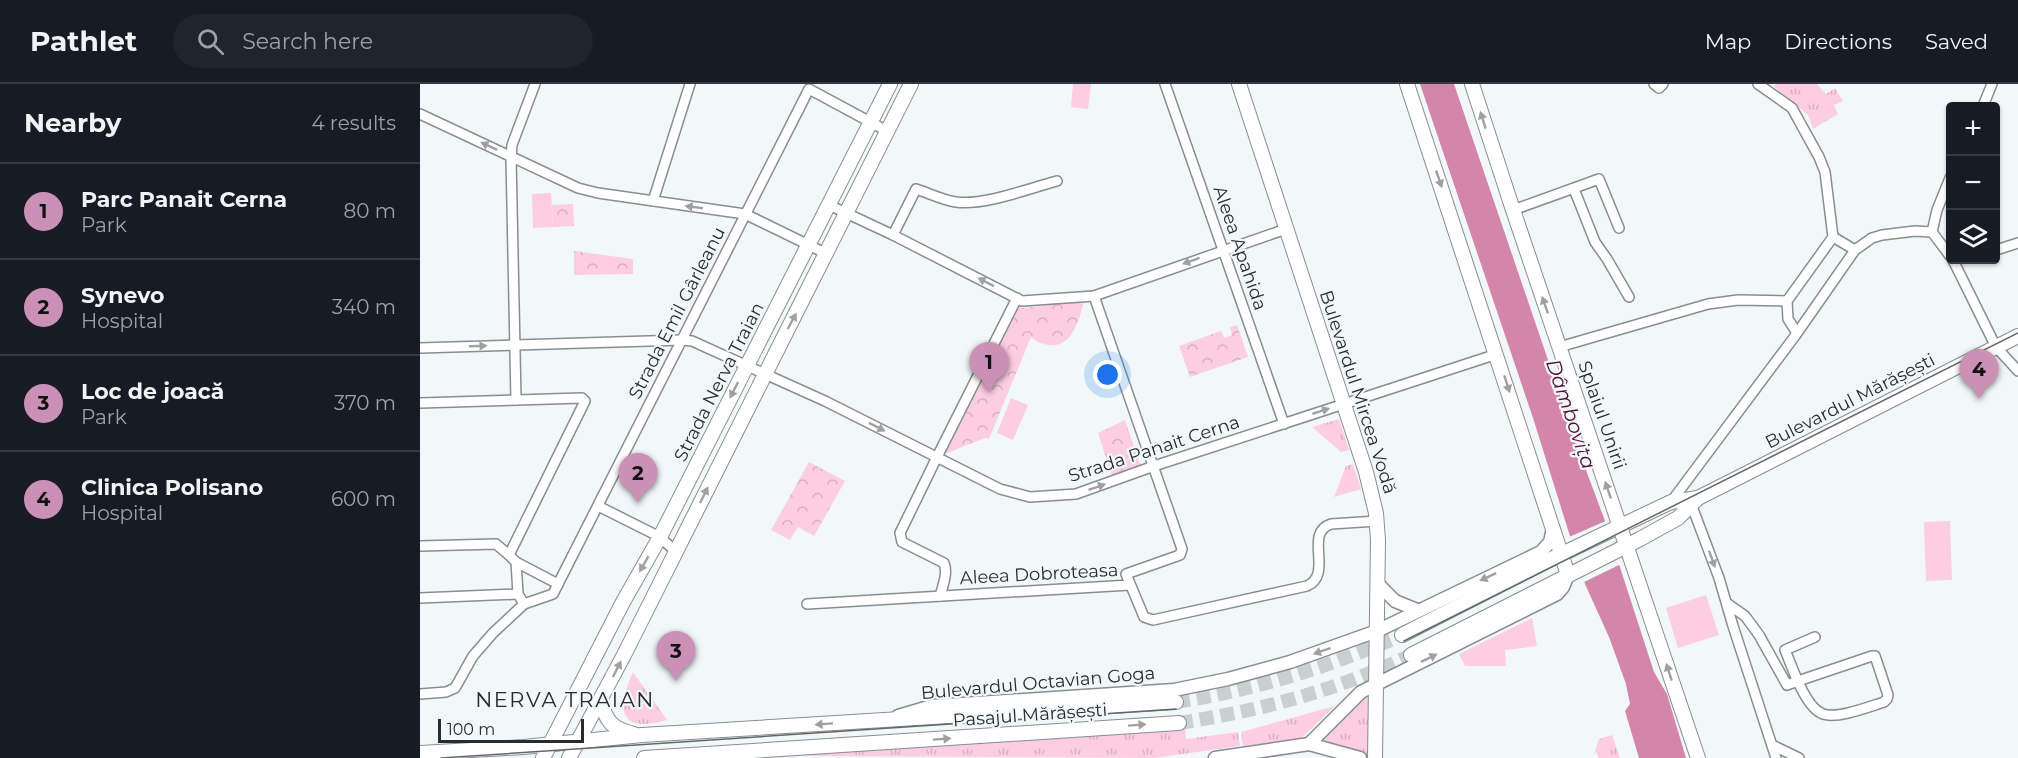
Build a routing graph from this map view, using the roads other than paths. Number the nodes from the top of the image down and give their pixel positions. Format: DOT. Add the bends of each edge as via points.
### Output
graph roads {
  1 [pos="535,84"];
  2 [pos="690,84"];
  3 [pos="890,84"];
  4 [pos="911,84"];
  5 [pos="1165,84"];
  6 [pos="1239,84"];
  7 [pos="1407,84"];
  8 [pos="1472,84"];
  9 [pos="1758,84"];
  10 [pos="1992,84"];
  11 [pos="1985,102"];
  12 [pos="420,114"];
  13 [pos="871,122"];
  14 [pos="887,131"];
  15 [pos="511,157"];
  16 [pos="1058,181"];
  17 [pos="1946,187"];
  18 [pos="1574,189"];
  19 [pos="653,201"];
  20 [pos="829,205"];
  21 [pos="1513,210"];
  22 [pos="846,213"];
  23 [pos="745,214"];
  24 [pos="1619,228"];
  25 [pos="1286,229"];
  26 [pos="1932,232"];
  27 [pos="893,235"];
  28 [pos="1833,237"];
  29 [pos="2018,243"];
  30 [pos="808,245"];
  31 [pos="1946,248"];
  32 [pos="2000,248"];
  33 [pos="1223,249"];
  34 [pos="1855,250"];
  35 [pos="825,253"];
  36 [pos="1957,264"];
  37 [pos="1094,296"];
  38 [pos="1629,297"];
  39 [pos="1017,298"];
  40 [pos="1787,301"];
  41 [pos="1797,333"];
  42 [pos="2018,336"];
  43 [pos="682,339"];
  44 [pos="515,345"];
  45 [pos="1559,347"];
  46 [pos="1996,347"];
  47 [pos="420,348"];
  48 [pos="1497,354"];
  49 [pos="747,365"];
  50 [pos="2018,371"];
  51 [pos="764,373"];
  52 [pos="516,400"];
  53 [pos="420,403"];
  54 [pos="1344,404"];
  55 [pos="1284,423"];
  56 [pos="937,457"];
  57 [pos="1154,466"];
  58 [pos="1687,481"];
  59 [pos="1693,500"];
  60 [pos="1671,502"];
  61 [pos="598,506"];
  62 [pos="1377,521"];
  63 [pos="1553,527"];
  64 [pos="1615,528"];
  65 [pos="660,537"];
  66 [pos="420,546"];
  67 [pos="1622,548"];
  68 [pos="676,552"];
  69 [pos="1541,552"];
  70 [pos="1567,552"];
  71 [pos="509,555"];
  72 [pos="516,562"];
  73 [pos="1573,573"];
  74 [pos="558,584"];
  75 [pos="1378,584"];
  76 [pos="1130,585"];
  77 [pos="518,594"];
  78 [pos="940,596"];
  79 [pos="420,598"];
  80 [pos="807,603"];
  81 [pos="524,604"];
  82 [pos="1728,604"];
  83 [pos="1417,610"];
  84 [pos="1377,631"];
  85 [pos="1401,635"];
  86 [pos="1815,637"];
  87 [pos="1411,655"];
  88 [pos="1798,681"];
  89 [pos="1376,684"];
  90 [pos="420,694"];
  91 [pos="601,699"];
  92 [pos="1176,702"];
  93 [pos="883,721"];
  94 [pos="1179,723"];
  95 [pos="642,735"];
  96 [pos="578,741"];
  97 [pos="550,744"];
  98 [pos="1309,744"];
  99 [pos="1772,745"];
  100 [pos="420,753"];
  101 [pos="683,757"];
  102 [pos="543,758"];
  103 [pos="569,758"];
  104 [pos="644,758"];
  105 [pos="1215,758"];
  106 [pos="1360,758"];
  107 [pos="1374,758"];
  108 [pos="1698,758"];
  109 [pos="1776,758"];
  110 [pos="1799,758"];
  1 -- 15 [label="street"];
  2 -- 19 [label="street"];
  3 -- 13 [label="main road, Strada Nerva Traian"];
  4 -- 14 [label="main road, Strada Nerva Traian"];
  5 -- 33 [label="street, Aleea Apahida"];
  6 -- 25 [label="main road, Bulevardul Mircea Vodă"];
  7 -- 48 [label="main road, one-way"];
  21 -- 8 [label="main road, Splaiul Unirii, one-way"];
  9 -- 28 [label="street" via="1792,108 1819,157 1825,172"];
  10 -- 11 [label="street"];
  15 -- 12 [label="street, one-way"];
  13 -- 14 [label="street, Strada Emil Gârleanu"];
  13 -- 20 [label="main road, Strada Nerva Traian"];
  13 -- 23 [label="street, Strada Emil Gârleanu" via="809,89"];
  14 -- 22 [label="main road, Strada Nerva Traian"];
  15 -- 19 [label="street" via="578,188"];
  15 -- 44 [label="street"];
  16 -- 27 [label="street" via="966,203 916,189"];
  17 -- 26 [label="street"];
  18 -- 21 [label="street"];
  18 -- 24 [label="street" via="1599,179"];
  18 -- 38 [label="street" via="1595,242"];
  23 -- 19 [label="street, one-way"];
  20 -- 22 [label="street"];
  20 -- 30 [label="main road, Strada Nerva Traian"];
  45 -- 21 [label="main road, Splaiul Unirii, one-way"];
  22 -- 27 [label="street"];
  22 -- 35 [label="main road, Strada Nerva Traian"];
  23 -- 30 [label="street"];
  23 -- 43 [label="street, Strada Emil Gârleanu"];
  25 -- 33 [label="street"];
  25 -- 54 [label="main road, Bulevardul Mircea Vodă"];
  26 -- 31 [label="street"];
  26 -- 34 [label="street" via="1882,235"];
  39 -- 27 [label="street, one-way"];
  28 -- 34 [label="street"];
  28 -- 40 [label="street"];
  29 -- 32 [label="street"];
  30 -- 35 [label="street"];
  30 -- 49 [label="main road, Strada Nerva Traian"];
  33 -- 37 [label="street, one-way"];
  33 -- 55 [label="street, Aleea Apahida"];
  34 -- 41 [label="street"];
  51 -- 35 [label="main road, Strada Nerva Traian, one-way"];
  36 -- 46 [label="street"];
  37 -- 39 [label="street" via="1022,301"];
  37 -- 57 [label="street"];
  39 -- 56 [label="street"];
  40 -- 41 [label="street" via="1788,319"];
  40 -- 45 [label="street" via="1707,304"];
  41 -- 58 [label="street"];
  42 -- 46 [label="main road, Bulevardul Mărășești"];
  43 -- 44 [label="street, Strada Panait Cerna"];
  43 -- 49 [label="street, Strada Panait Cerna" via="703,344"];
  43 -- 61 [label="street, Strada Emil Gârleanu"];
  47 -- 44 [label="street, Strada Panait Cerna, one-way"];
  44 -- 52 [label="street"];
  64 -- 45 [label="main road, Splaiul Unirii, one-way"];
  46 -- 50 [label="street"];
  46 -- 59 [label="main road, Bulevardul Mărășești"];
  48 -- 54 [label="street, Strada Panait Cerna"];
  48 -- 63 [label="main road, one-way"];
  49 -- 51 [label="street, Strada Panait Cerna"];
  49 -- 65 [label="main road, Strada Nerva Traian, one-way"];
  51 -- 56 [label="street, Strada Panait Cerna, one-way"];
  68 -- 51 [label="main road, Strada Nerva Traian, one-way"];
  52 -- 53 [label="street"];
  52 -- 71 [label="street" via="585,401"];
  55 -- 54 [label="street, Strada Panait Cerna, one-way"];
  54 -- 62 [label="main road, Bulevardul Mircea Vodă" via="1370,483"];
  55 -- 57 [label="street, Strada Panait Cerna"];
  56 -- 57 [label="street, Strada Panait Cerna, one-way" via="1000,489 1030,497 1076,494"];
  56 -- 78 [label="street" via="900,537 902,543 944,563"];
  57 -- 76 [label="street" via="1182,553 1126,574"];
  58 -- 59 [label="street"];
  58 -- 60 [label="street"];
  59 -- 60 [label="main road, Bulevardul Mărășești"];
  59 -- 67 [label="main road, Bulevardul Mărășești" via="1678,518"];
  59 -- 82 [label="street, one-way"];
  60 -- 64 [label="main road, Bulevardul Mărășești"];
  61 -- 65 [label="street"];
  61 -- 74 [label="street, Strada Emil Gârleanu"];
  62 -- 75 [label="main road, Bulevardul Mircea Vodă"];
  62 -- 76 [label="street, Aleea Dobroteasa" via="1324,527 1319,534 1319,574 1307,586 1153,620 1144,618"];
  63 -- 69 [label="street" via="1550,542"];
  63 -- 70 [label="main road"];
  64 -- 67 [label="main road, Splaiul Unirii"];
  64 -- 70 [label="main road, Bulevardul Mărășești"];
  65 -- 68 [label="street"];
  65 -- 97 [label="main road, Strada Nerva Traian, one-way"];
  66 -- 71 [label="street" via="496,544"];
  67 -- 73 [label="main road, Bulevardul Mărășești"];
  108 -- 67 [label="main road, Splaiul Unirii, one-way"];
  91 -- 68 [label="main road, Strada Nerva Traian, one-way"];
  69 -- 70 [label="street"];
  69 -- 83 [label="street, Bulevardul Octavian Goga, one-way"];
  70 -- 73 [label="main road"];
  70 -- 85 [label="main road"];
  71 -- 72 [label="street"];
  72 -- 74 [label="street"];
  72 -- 77 [label="street"];
  73 -- 87 [label="main road"];
  89 -- 73 [label="street, one-way" via="1557,594"];
  74 -- 81 [label="street, Strada Emil Gârleanu" via="553,594"];
  75 -- 83 [label="street" via="1395,601"];
  75 -- 84 [label="main road, Bulevardul Mircea Vodă"];
  76 -- 78 [label="street, Aleea Dobroteasa"];
  77 -- 79 [label="street"];
  77 -- 81 [label="street"];
  78 -- 80 [label="street, Aleea Dobroteasa"];
  81 -- 90 [label="street" via="480,646 455,688"];
  82 -- 88 [label="street" via="1745,616 1759,635 1786,685"];
  82 -- 99 [label="street"];
  83 -- 84 [label="street, Bulevardul Octavian Goga"];
  84 -- 89 [label="main road, Bulevardul Mircea Vodă"];
  84 -- 93 [label="street, Bulevardul Octavian Goga, one-way" via="1290,662 1174,690 932,706"];
  86 -- 88 [label="street" via="1785,650"];
  88 -- 88 [label="street" via="1812,706 1823,714 1841,714 1884,702 1888,695 1875,656"];
  89 -- 98 [label="street" via="1361,692"];
  89 -- 107 [label="main road, Bulevardul Mircea Vodă"];
  91 -- 95 [label="main road" via="604,714 613,726"];
  91 -- 96 [label="main road, Strada Nerva Traian"];
  92 -- 93 [label="main road, Pasajul Mărășești"];
  93 -- 95 [label="main road, Bulevardul Octavian Goga, one-way"];
  101 -- 94 [label="main road, Pasajul Mărășești, one-way"];
  95 -- 96 [label="main road, Bulevardul Octavian Goga"];
  96 -- 97 [label="main road, Bulevardul Octavian Goga"];
  96 -- 103 [label="main road, Strada Nerva Traian"];
  97 -- 100 [label="main road, Bulevardul Octavian Goga"];
  97 -- 102 [label="main road, Strada Nerva Traian"];
  98 -- 105 [label="street"];
  98 -- 106 [label="street"];
  99 -- 109 [label="street"];
  99 -- 110 [label="street"];
  101 -- 104 [label="main road"];
}
